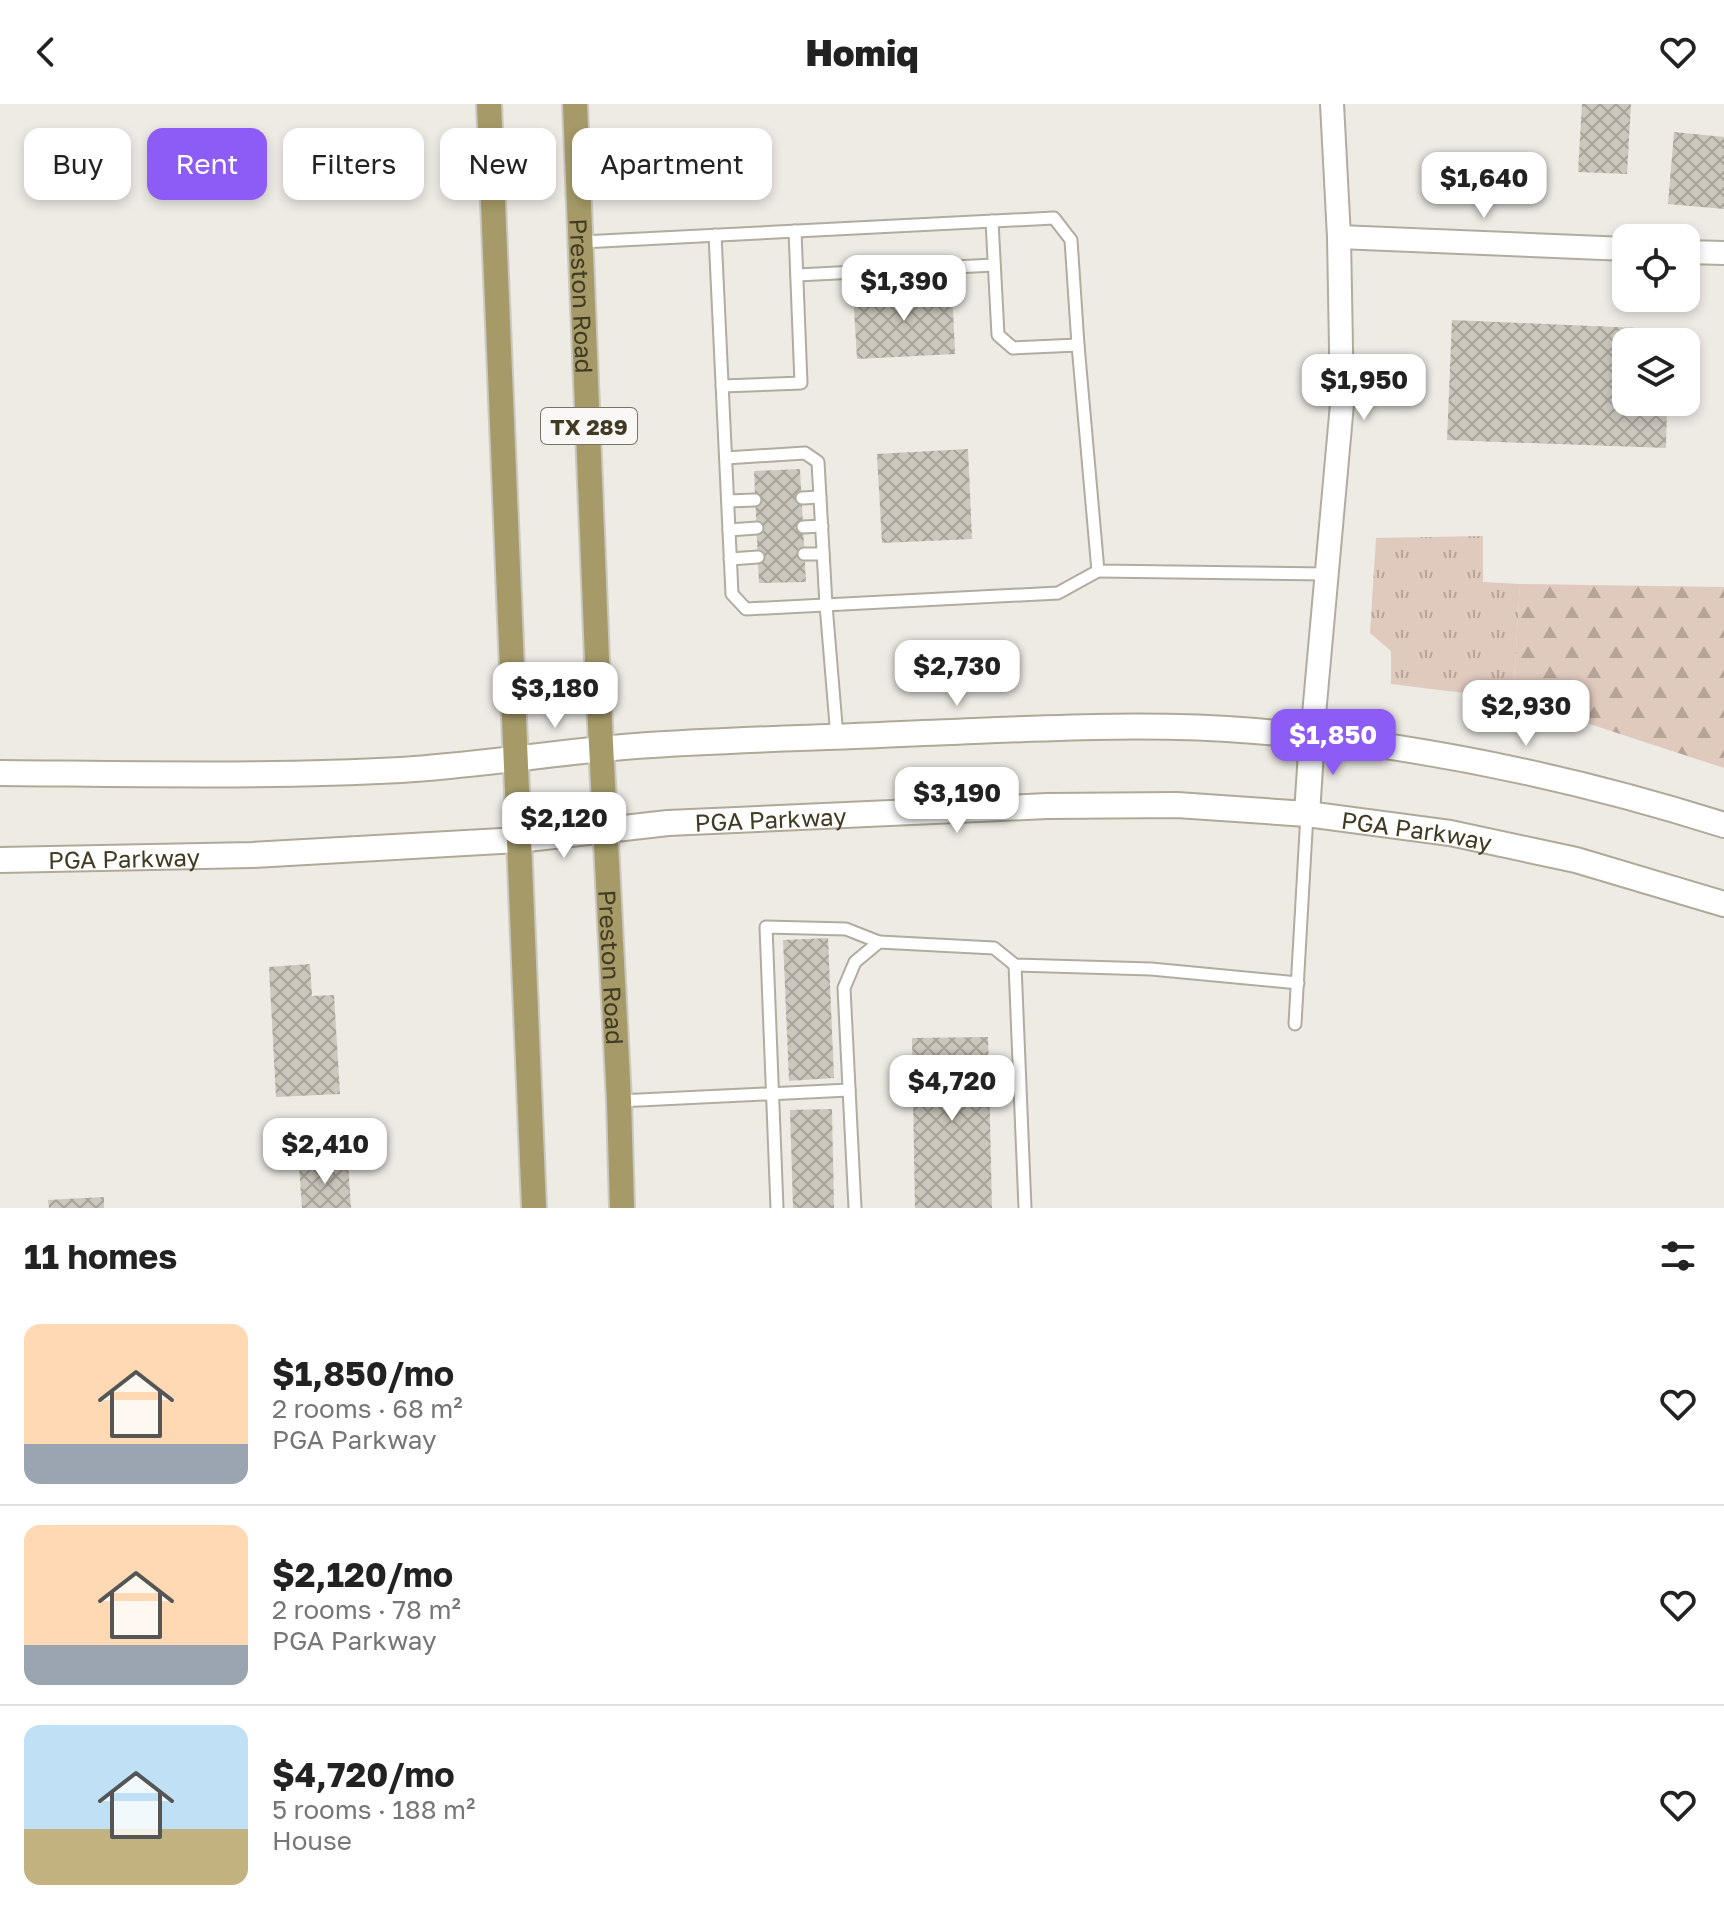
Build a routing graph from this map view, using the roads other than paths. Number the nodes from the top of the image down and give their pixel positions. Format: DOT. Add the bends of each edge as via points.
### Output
graph roads {
  1 [pos="489,104"];
  2 [pos="575,104"];
  3 [pos="1332,104"];
  4 [pos="992,221"];
  5 [pos="795,231"];
  6 [pos="715,235"];
  7 [pos="1339,237"];
  8 [pos="582,242"];
  9 [pos="1612,248"];
  10 [pos="1700,252"];
  11 [pos="1724,253"];
  12 [pos="994,265"];
  13 [pos="797,275"];
  14 [pos="1078,345"];
  15 [pos="722,386"];
  16 [pos="726,458"];
  17 [pos="820,497"];
  18 [pos="802,498"];
  19 [pos="755,500"];
  20 [pos="728,501"];
  21 [pos="822,526"];
  22 [pos="803,527"];
  23 [pos="757,528"];
  24 [pos="729,530"];
  25 [pos="804,554"];
  26 [pos="823,554"];
  27 [pos="758,557"];
  28 [pos="730,559"];
  29 [pos="1098,571"];
  30 [pos="1327,574"];
  31 [pos="826,605"];
  32 [pos="837,737"];
  33 [pos="1312,737"];
  34 [pos="601,749"];
  35 [pos="515,758"];
  36 [pos="0,773"];
  37 [pos="1307,814"];
  38 [pos="1724,825"];
  39 [pos="606,831"];
  40 [pos="518,840"];
  41 [pos="0,860"];
  42 [pos="1724,904"];
  43 [pos="879,942"];
  44 [pos="1015,965"];
  45 [pos="1298,983"];
  46 [pos="1295,1024"];
  47 [pos="849,1090"];
  48 [pos="773,1093"];
  49 [pos="619,1101"];
  50 [pos="534,1208"];
  51 [pos="622,1208"];
  52 [pos="777,1208"];
  53 [pos="855,1208"];
  54 [pos="1025,1208"];
  1 -- 35 [label="main road"];
  2 -- 8 [label="main road, Preston Road / TX 289"];
  3 -- 7 [label="street"];
  4 -- 5 [label="lane"];
  4 -- 12 [label="lane"];
  4 -- 14 [label="lane" via="1054,218 1071,240"];
  5 -- 6 [label="lane"];
  5 -- 13 [label="lane"];
  6 -- 8 [label="lane"];
  6 -- 15 [label="lane"];
  7 -- 9 [label="street"];
  7 -- 30 [label="street" via="1342,404"];
  8 -- 34 [label="main road, Preston Road / TX 289"];
  10 -- 11 [label="street"];
  12 -- 13 [label="lane"];
  12 -- 14 [label="lane" via="998,335 1013,348"];
  13 -- 15 [label="lane" via="801,383"];
  14 -- 29 [label="lane"];
  15 -- 16 [label="lane"];
  16 -- 17 [label="lane" via="805,453 818,462"];
  16 -- 20 [label="lane"];
  17 -- 18 [label="lane"];
  17 -- 21 [label="lane"];
  19 -- 20 [label="lane"];
  20 -- 24 [label="lane"];
  21 -- 22 [label="lane"];
  21 -- 26 [label="lane"];
  23 -- 24 [label="lane"];
  24 -- 28 [label="lane"];
  25 -- 26 [label="lane"];
  26 -- 31 [label="lane"];
  27 -- 28 [label="lane"];
  28 -- 31 [label="lane" via="732,594 746,609"];
  29 -- 30 [label="lane"];
  29 -- 31 [label="lane" via="1058,593"];
  30 -- 33 [label="street"];
  31 -- 32 [label="lane"];
  32 -- 33 [label="main road" via="1134,727"];
  32 -- 34 [label="main road"];
  33 -- 37 [label="main road"];
  33 -- 38 [label="main road" via="1517,770"];
  34 -- 35 [label="main road"];
  34 -- 39 [label="main road, Preston Road / TX 289"];
  35 -- 36 [label="main road" via="285,774"];
  35 -- 40 [label="main road"];
  37 -- 39 [label="main road, PGA Parkway" via="1177,805 1047,806 668,823"];
  37 -- 42 [label="main road, PGA Parkway" via="1513,845"];
  37 -- 45 [label="lane"];
  39 -- 40 [label="main road, PGA Parkway"];
  39 -- 49 [label="main road, Preston Road / TX 289"];
  40 -- 41 [label="main road, PGA Parkway" via="252,855"];
  40 -- 50 [label="main road"];
  43 -- 44 [label="lane" via="994,948"];
  43 -- 47 [label="lane" via="855,962 844,988"];
  43 -- 48 [label="lane" via="846,929 766,927"];
  44 -- 45 [label="lane" via="1151,969"];
  44 -- 54 [label="lane"];
  45 -- 46 [label="lane"];
  47 -- 48 [label="lane"];
  47 -- 53 [label="lane"];
  48 -- 49 [label="lane"];
  48 -- 52 [label="lane"];
  49 -- 51 [label="main road, Preston Road / TX 289"];
}
